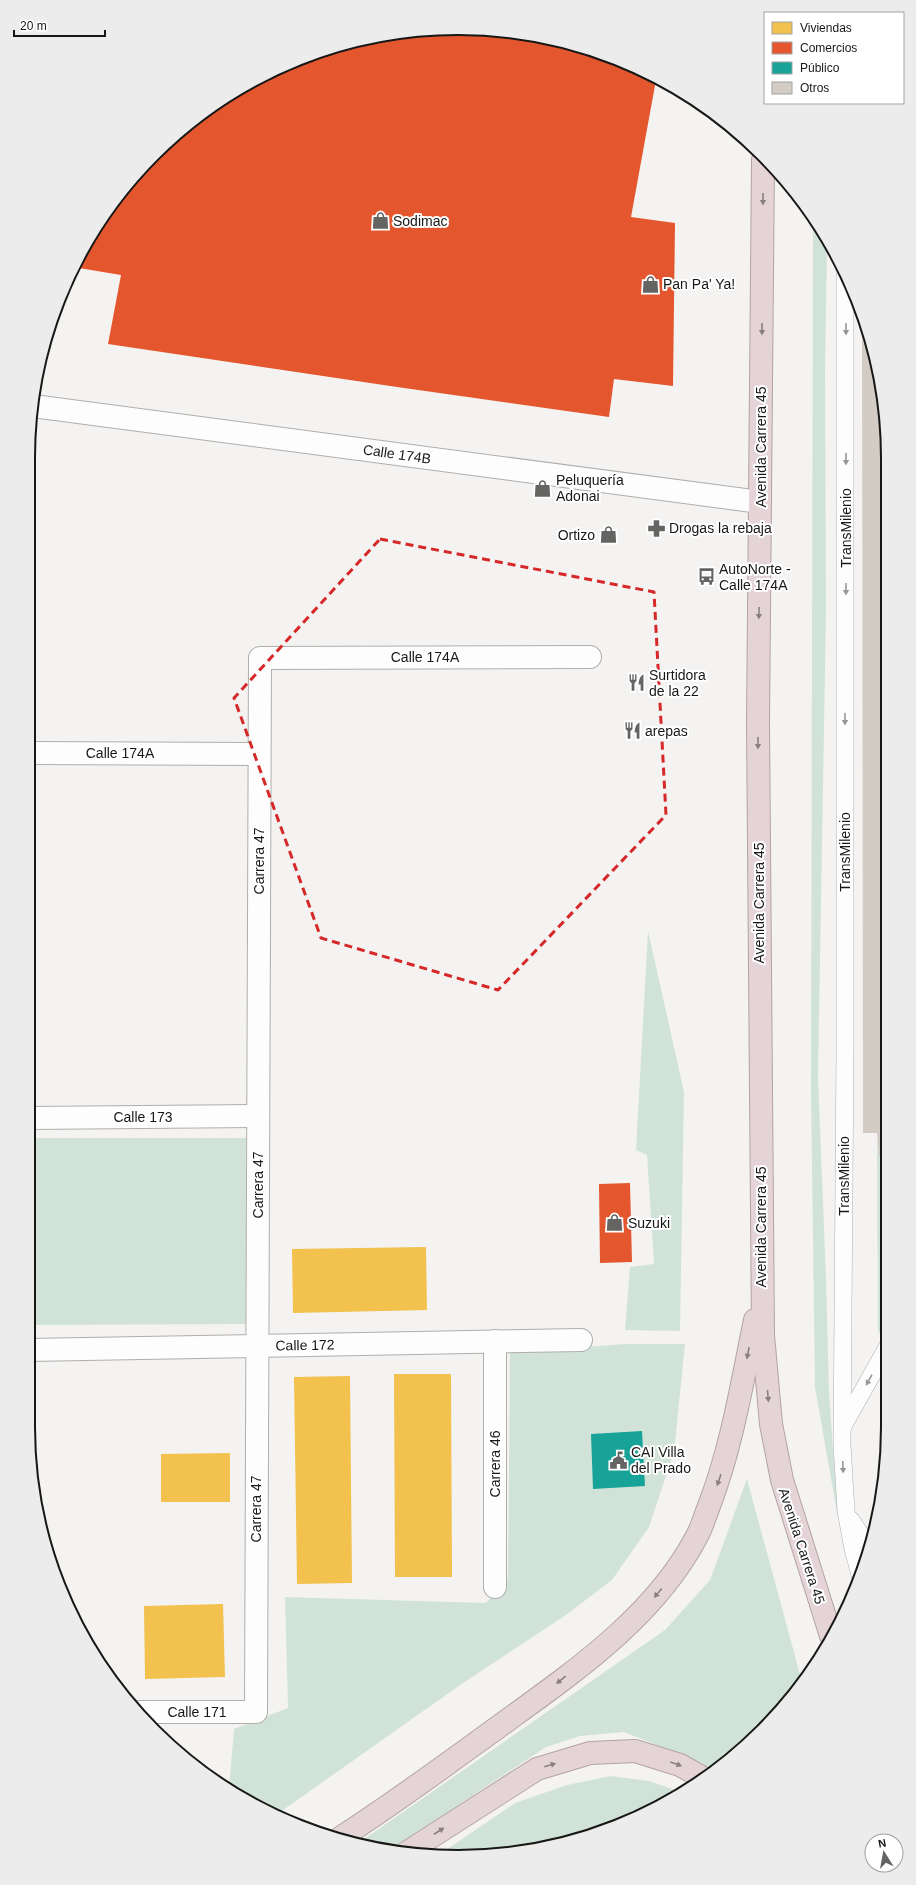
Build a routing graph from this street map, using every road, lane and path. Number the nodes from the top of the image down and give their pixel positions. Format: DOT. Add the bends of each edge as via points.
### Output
graph roads {
  1 [pos="763,165"];
  2 [pos="845,288"];
  3 [pos="39,407"];
  4 [pos="760,502"];
  5 [pos="590,657"];
  6 [pos="260,658"];
  7 [pos="35,752"];
  8 [pos="259,754"];
  9 [pos="258,1116"];
  10 [pos="35,1118"];
  11 [pos="762,1288"];
  12 [pos="581,1340"];
  13 [pos="495,1342"];
  14 [pos="257,1346"];
  15 [pos="35,1350"];
  16 [pos="881,1359"];
  17 [pos="843,1428"];
  18 [pos="846,1511"];
  19 [pos="865,1542"];
  20 [pos="858,1566"];
  21 [pos="496,1587"];
  22 [pos="829,1629"];
  23 [pos="146,1712"];
  24 [pos="256,1712"];
  25 [pos="698,1775"];
  26 [pos="345,1835"];
  27 [pos="415,1847"];
  1 -- 4 [label="highway, Avenida Carrera 45, one-way"];
  2 -- 17 [label="lane, TransMilenio, one-way"];
  3 -- 4 [label="street, Calle 174B"];
  4 -- 11 [label="highway, Avenida Carrera 45, one-way" via="758,723"];
  5 -- 6 [label="street, Calle 174A"];
  6 -- 8 [label="street, Carrera 47"];
  7 -- 8 [label="street, Calle 174A"];
  8 -- 9 [label="street, Carrera 47"];
  9 -- 10 [label="street, Calle 173"];
  9 -- 14 [label="street, Carrera 47"];
  11 -- 22 [label="highway, Avenida Carrera 45, one-way" via="763,1335 771,1424 780,1473"];
  11 -- 26 [label="highway, one-way" via="733,1433 719,1481 697,1535 669,1580 639,1616 554,1686 387,1808"];
  12 -- 13 [label="street, Calle 172"];
  13 -- 14 [label="street, Calle 172"];
  13 -- 21 [label="street, Carrera 46"];
  14 -- 15 [label="street, Calle 172"];
  14 -- 24 [label="street, Carrera 47"];
  16 -- 17 [label="lane, one-way"];
  17 -- 18 [label="lane, TransMilenio, one-way"];
  18 -- 19 [label="lane, TransMilenio"];
  18 -- 20 [label="lane, TransMilenio"];
  23 -- 24 [label="street, Calle 171"];
  27 -- 25 [label="highway, one-way" via="536,1769 590,1754 635,1751 680,1765"];
}
